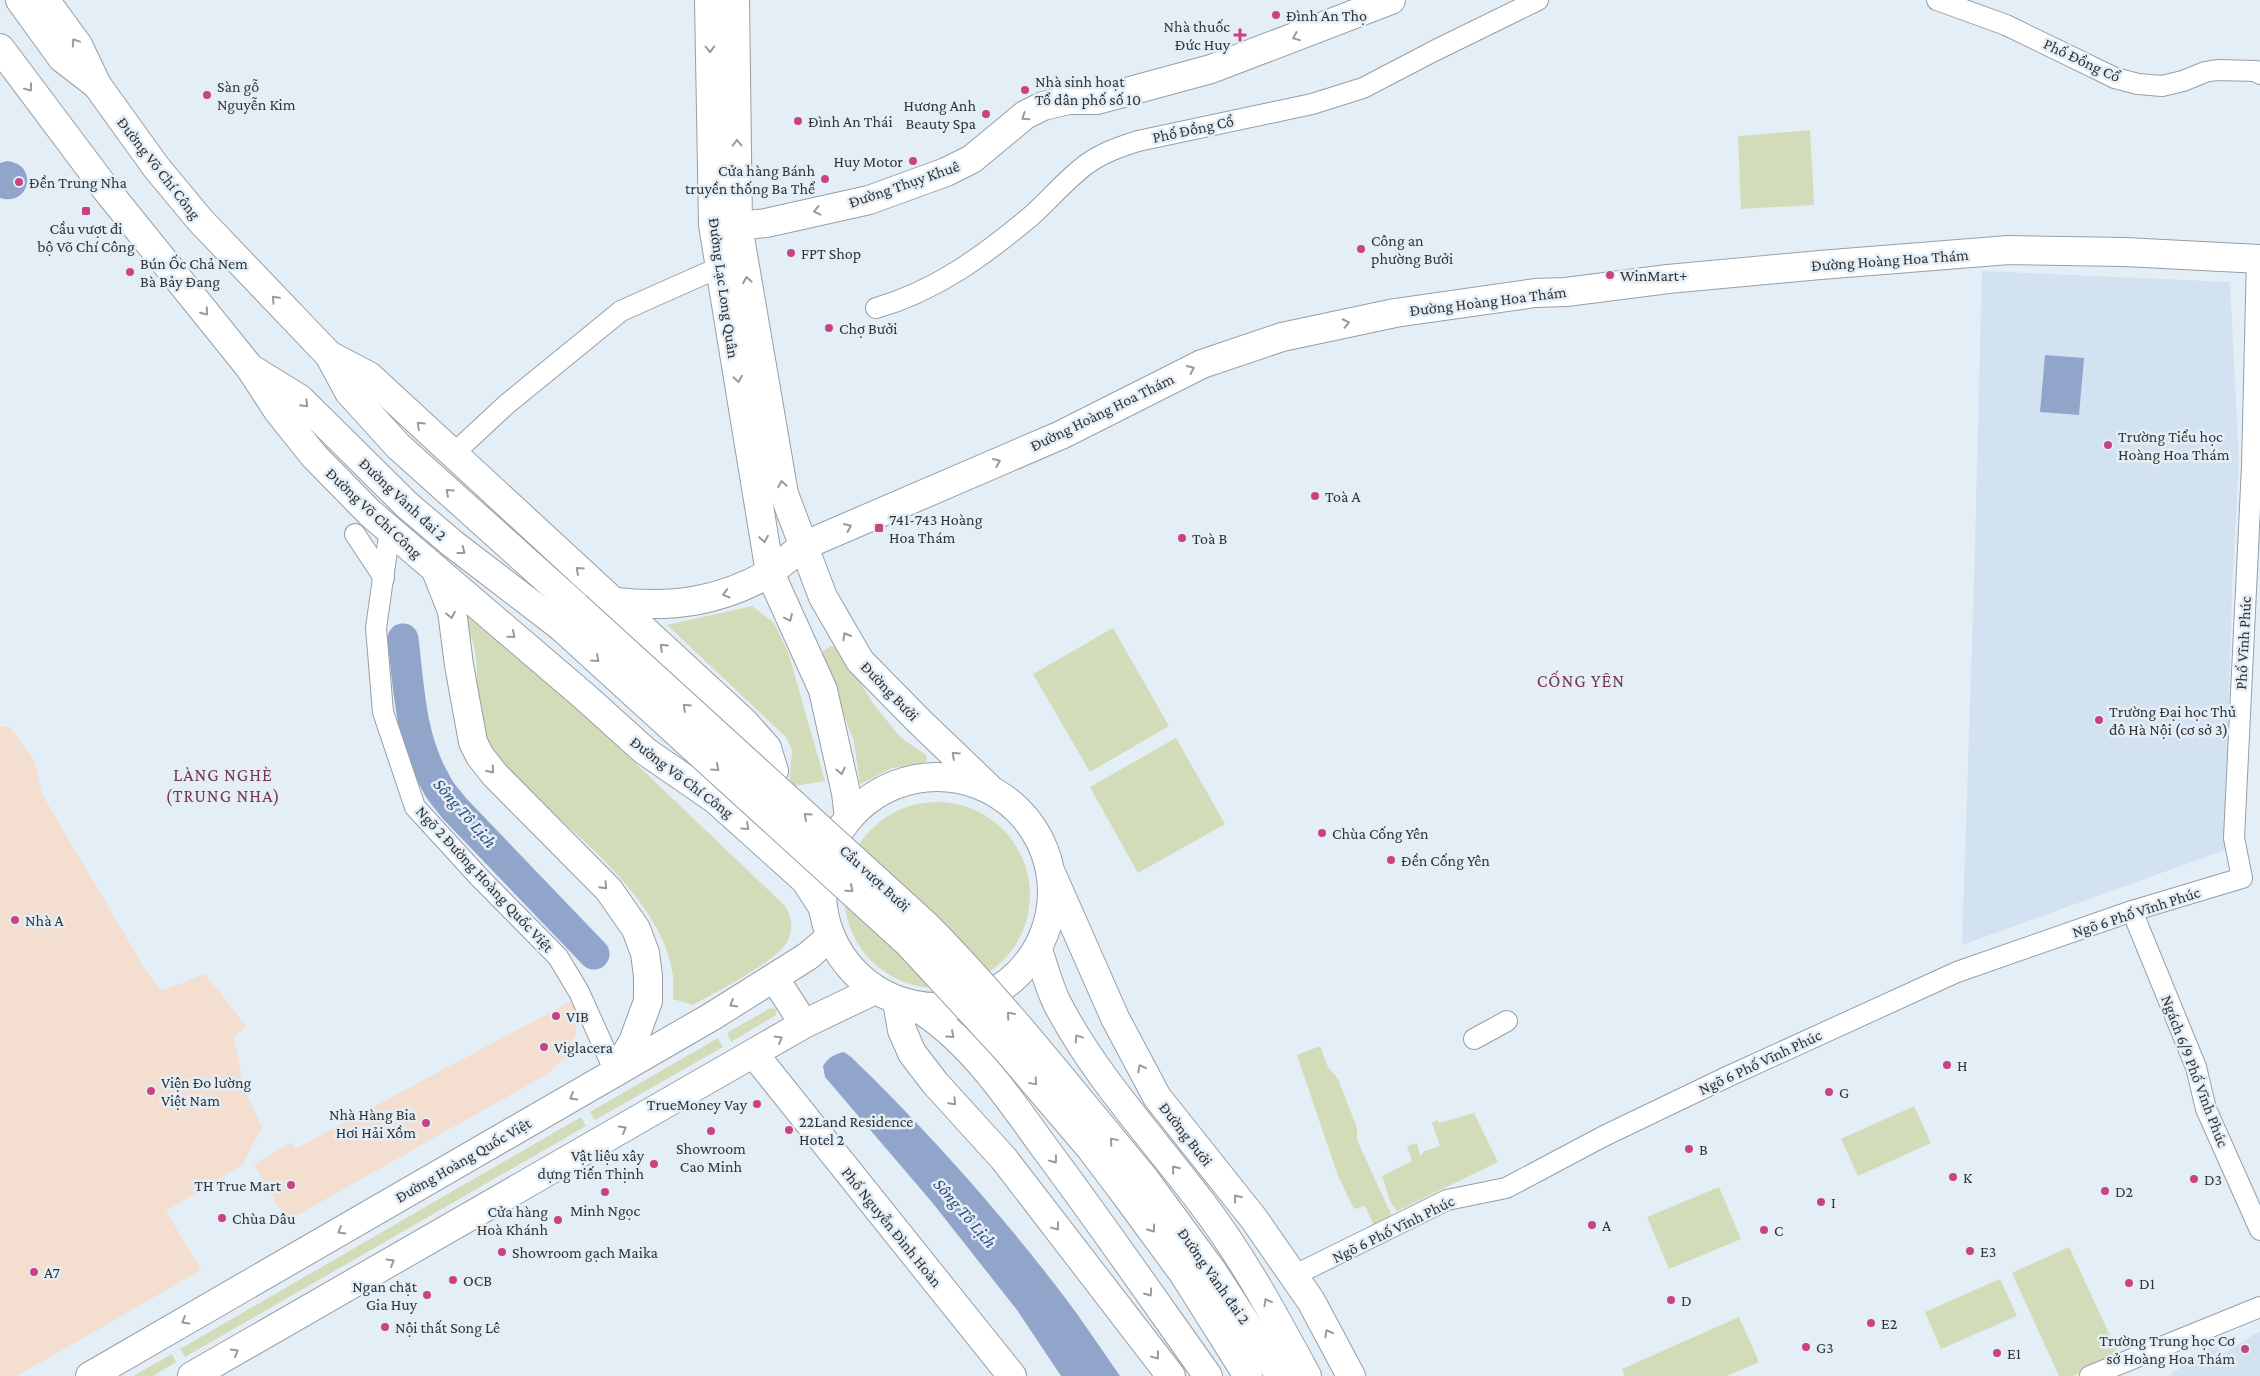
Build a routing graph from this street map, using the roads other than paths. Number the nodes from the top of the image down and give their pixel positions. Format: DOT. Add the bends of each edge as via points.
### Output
graph roads {
  1 [pos="20,0"];
  2 [pos="45,0"];
  3 [pos="710,0"];
  4 [pos="735,0"];
  5 [pos="1391,0"];
  6 [pos="1538,0"];
  7 [pos="1937,0"];
  8 [pos="0,48"];
  9 [pos="2259,67"];
  10 [pos="97,85"];
  11 [pos="726,226"];
  12 [pos="2259,258"];
  13 [pos="720,267"];
  14 [pos="876,308"];
  15 [pos="329,354"];
  16 [pos="250,368"];
  17 [pos="452,454"];
  18 [pos="390,529"];
  19 [pos="355,534"];
  20 [pos="803,546"];
  21 [pos="436,569"];
  22 [pos="770,573"];
  23 [pos="384,578"];
  24 [pos="615,602"];
  25 [pos="568,616"];
  26 [pos="990,789"];
  27 [pos="716,800"];
  28 [pos="849,818"];
  29 [pos="1052,875"];
  30 [pos="2242,878"];
  31 [pos="822,906"];
  32 [pos="2132,911"];
  33 [pos="830,937"];
  34 [pos="1038,950"];
  35 [pos="775,978"];
  36 [pos="895,999"];
  37 [pos="1507,1022"];
  38 [pos="804,1024"];
  39 [pos="1474,1039"];
  40 [pos="754,1054"];
  41 [pos="615,1072"];
  42 [pos="1133,1184"];
  43 [pos="2260,1230"];
  44 [pos="1293,1276"];
  45 [pos="2260,1307"];
  46 [pos="90,1376"];
  47 [pos="192,1376"];
  48 [pos="1012,1376"];
  49 [pos="1171,1376"];
  50 [pos="1208,1376"];
  51 [pos="1248,1376"];
  52 [pos="1280,1376"];
  53 [pos="1307,1376"];
  54 [pos="1351,1376"];
  55 [pos="2090,1376"];
  1 -- 10 [label="main road, Đường Võ Chí Công" via="62,58"];
  10 -- 2 [label="main road, Đường Võ Chí Công, one-way" via="78,45"];
  3 -- 11 [label="main road, Đường Lạc Long Quân, one-way"];
  11 -- 4 [label="main road, Đường Lạc Long Quân, one-way"];
  5 -- 11 [label="main road, Đường Thụy Khuê, one-way" via="1211,69 1097,100 1069,100 1044,106 1025,115 972,159 869,200 782,220"];
  6 -- 14 [label="street, Phố Đồng Cổ" via="1364,88 1312,104 1138,141 1112,150 1084,166 975,261 942,282"];
  7 -- 9 [label="street, Phố Đồng Cổ" via="2006,26 2115,78 2138,84 2162,86 2205,72"];
  8 -- 16 [label="main road, Đường Võ Chí Công, one-way" via="105,188"];
  15 -- 10 [label="main road, Đường Võ Chí Công, one-way" via="200,220"];
  11 -- 13 [label="main road, Đường Lạc Long Quân"];
  20 -- 11 [label="main road, Đường Lạc Long Quân, one-way" via="784,494"];
  20 -- 12 [label="main road, Đường Hoàng Hoa Thám, one-way" via="1061,435 1202,364 1282,337 1394,313 1668,279 2009,250"];
  12 -- 30 [label="street, Phố Vĩnh Phúc" via="2234,838"];
  13 -- 17 [label="street" via="620,311"];
  13 -- 22 [label="main road, Đường Lạc Long Quân, one-way"];
  17 -- 15 [label="main road, one-way" via="369,376"];
  25 -- 15 [label="main road, one-way" via="398,446 349,392"];
  16 -- 18 [label="main road, Đường Võ Chí Công" via="278,412 314,456"];
  16 -- 25 [label="main road, Đường Vành đai 2, one-way" via="300,399 406,505 452,544"];
  24 -- 17 [label="main road, one-way"];
  18 -- 21 [label="main road, Đường Võ Chí Công"];
  18 -- 23 [label="street, Ngõ 2 Đường Hoàng Quốc Việt"];
  19 -- 23 [label="street"];
  20 -- 22 [label="main road, Đường Hoàng Hoa Thám"];
  26 -- 20 [label="main road, Đường Bưởi, one-way" via="860,661 823,596"];
  21 -- 27 [label="main road, Đường Võ Chí Công, one-way" via="645,752"];
  21 -- 41 [label="main road, one-way" via="452,611 469,724 480,756 608,890 636,928 645,953 648,1001 632,1042"];
  22 -- 24 [label="main road, Đường Hoàng Hoa Thám, one-way" via="730,593 689,603 648,606"];
  22 -- 28 [label="main road, one-way" via="824,690"];
  23 -- 41 [label="street, Ngõ 2 Đường Hoàng Quốc Việt" via="376,628 383,712 416,807 558,957 579,992"];
  27 -- 24 [label="main road, one-way" via="753,798 766,785 774,771 767,748 746,723"];
  25 -- 42 [label="main road, Cầu vượt Bưởi, bridge" via="885,886 933,932 1012,1018"];
  26 -- 28 [label="main road" via="961,779 930,777 907,781 872,797"];
  26 -- 29 [label="main road" via="1013,804 1032,824 1045,848"];
  27 -- 31 [label="main road, Đường Võ Chí Công, one-way" via="805,880"];
  28 -- 31 [label="main road" via="832,844 823,874"];
  29 -- 34 [label="main road" via="1050,918"];
  44 -- 29 [label="main road, Đường Bưởi, one-way" via="1254,1219 1157,1097 1115,1018"];
  30 -- 32 [label="street, Ngõ 6 Phố Vĩnh Phúc"];
  31 -- 33 [label="main road"];
  32 -- 43 [label="street, Ngách 6/9 Phố Vĩnh Phúc" via="2196,1067 2206,1109"];
  32 -- 44 [label="street, Ngõ 6 Phố Vĩnh Phúc" via="1949,975 1604,1136 1506,1188 1447,1200"];
  33 -- 35 [label="main road, Đường Hoàng Quốc Việt"];
  33 -- 36 [label="main road" via="843,960 862,980"];
  34 -- 36 [label="main road" via="1005,986 984,998 937,1008"];
  53 -- 34 [label="main road, one-way" via="1250,1271 1201,1202 1124,1106 1067,1022"];
  35 -- 38 [label="main road"];
  35 -- 41 [label="main road, Đường Hoàng Quốc Việt, one-way"];
  36 -- 38 [label="main road"];
  36 -- 49 [label="main road, one-way" via="902,1030 912,1053 1004,1159"];
  36 -- 50 [label="main road, one-way" via="929,1014 968,1050 1006,1095"];
  37 -- 39 [label="street"];
  40 -- 38 [label="main road, one-way"];
  47 -- 40 [label="main road, one-way"];
  40 -- 48 [label="main road, Phố Nguyễn Đình Hoàn"];
  41 -- 46 [label="main road, Đường Hoàng Quốc Việt, one-way"];
  42 -- 51 [label="main road, Đường Vành đai 2, one-way" via="1183,1273"];
  42 -- 52 [label="main road, Đường Vành đai 2" via="1213,1272"];
  54 -- 44 [label="main road, Đường Bưởi, one-way" via="1311,1301"];
  45 -- 55 [label="street"];
}
